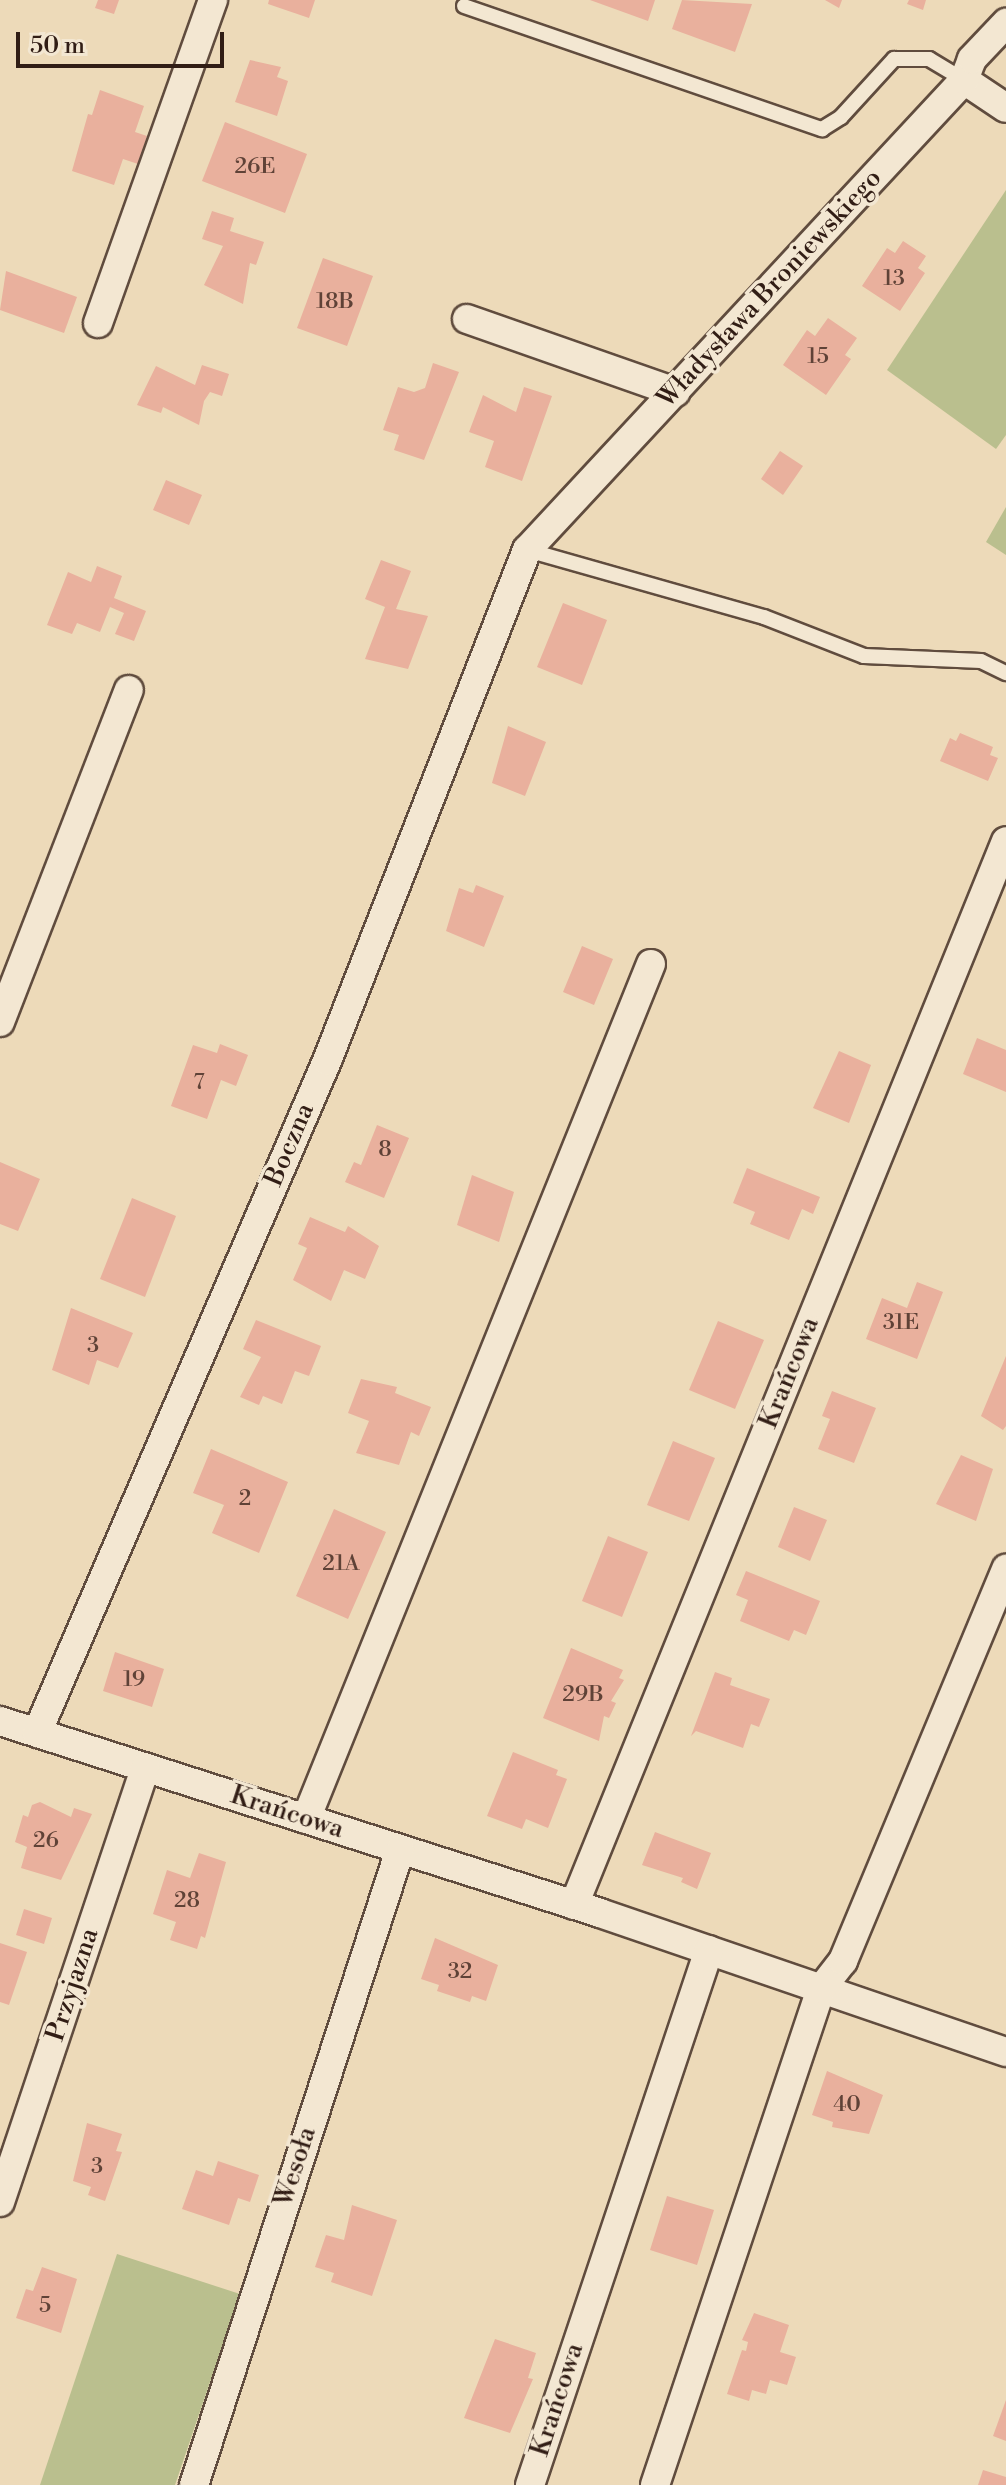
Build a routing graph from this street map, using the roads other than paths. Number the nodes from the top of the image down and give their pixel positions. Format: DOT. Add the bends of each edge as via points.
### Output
graph roads {
  1 [pos="213,0"];
  2 [pos="464,6"];
  3 [pos="1006,23"];
  4 [pos="964,80"];
  5 [pos="1006,108"];
  6 [pos="467,319"];
  7 [pos="98,323"];
  8 [pos="676,392"];
  9 [pos="527,550"];
  10 [pos="1006,673"];
  11 [pos="129,690"];
  12 [pos="1006,841"];
  13 [pos="651,964"];
  14 [pos="0,1022"];
  15 [pos="1006,1569"];
  16 [pos="0,1721"];
  17 [pos="37,1733"];
  18 [pos="145,1768"];
  19 [pos="306,1819"];
  20 [pos="400,1850"];
  21 [pos="574,1905"];
  22 [pos="709,1950"];
  23 [pos="821,1989"];
  24 [pos="1006,2052"];
  25 [pos="0,2202"];
  26 [pos="194,2485"];
  27 [pos="530,2485"];
  28 [pos="655,2485"];
  1 -- 7 [label="street"];
  2 -- 4 [label="lane" via="822,129 841,117 894,59 929,59"];
  3 -- 4 [label="street, Władysława Broniewskiego" via="972,59"];
  4 -- 5 [label="street"];
  4 -- 8 [label="street, Władysława Broniewskiego"];
  6 -- 8 [label="street"];
  8 -- 9 [label="street, Władysława Broniewskiego"];
  9 -- 10 [label="lane" via="764,617 864,656 981,661"];
  9 -- 17 [label="street, Boczna" via="327,1061"];
  11 -- 14 [label="street"];
  12 -- 21 [label="street, Krańcowa"];
  13 -- 19 [label="street"];
  15 -- 23 [label="street" via="843,1961"];
  16 -- 17 [label="street, Krańcowa"];
  17 -- 18 [label="street, Krańcowa"];
  18 -- 19 [label="street, Krańcowa"];
  18 -- 25 [label="street, Przyjazna"];
  19 -- 20 [label="street, Krańcowa"];
  20 -- 21 [label="street, Krańcowa"];
  20 -- 26 [label="street, Wesoła"];
  21 -- 22 [label="street, Krańcowa"];
  22 -- 23 [label="street, Krańcowa"];
  22 -- 27 [label="street, Krańcowa"];
  23 -- 24 [label="street, Krańcowa"];
  23 -- 28 [label="street"];
}
